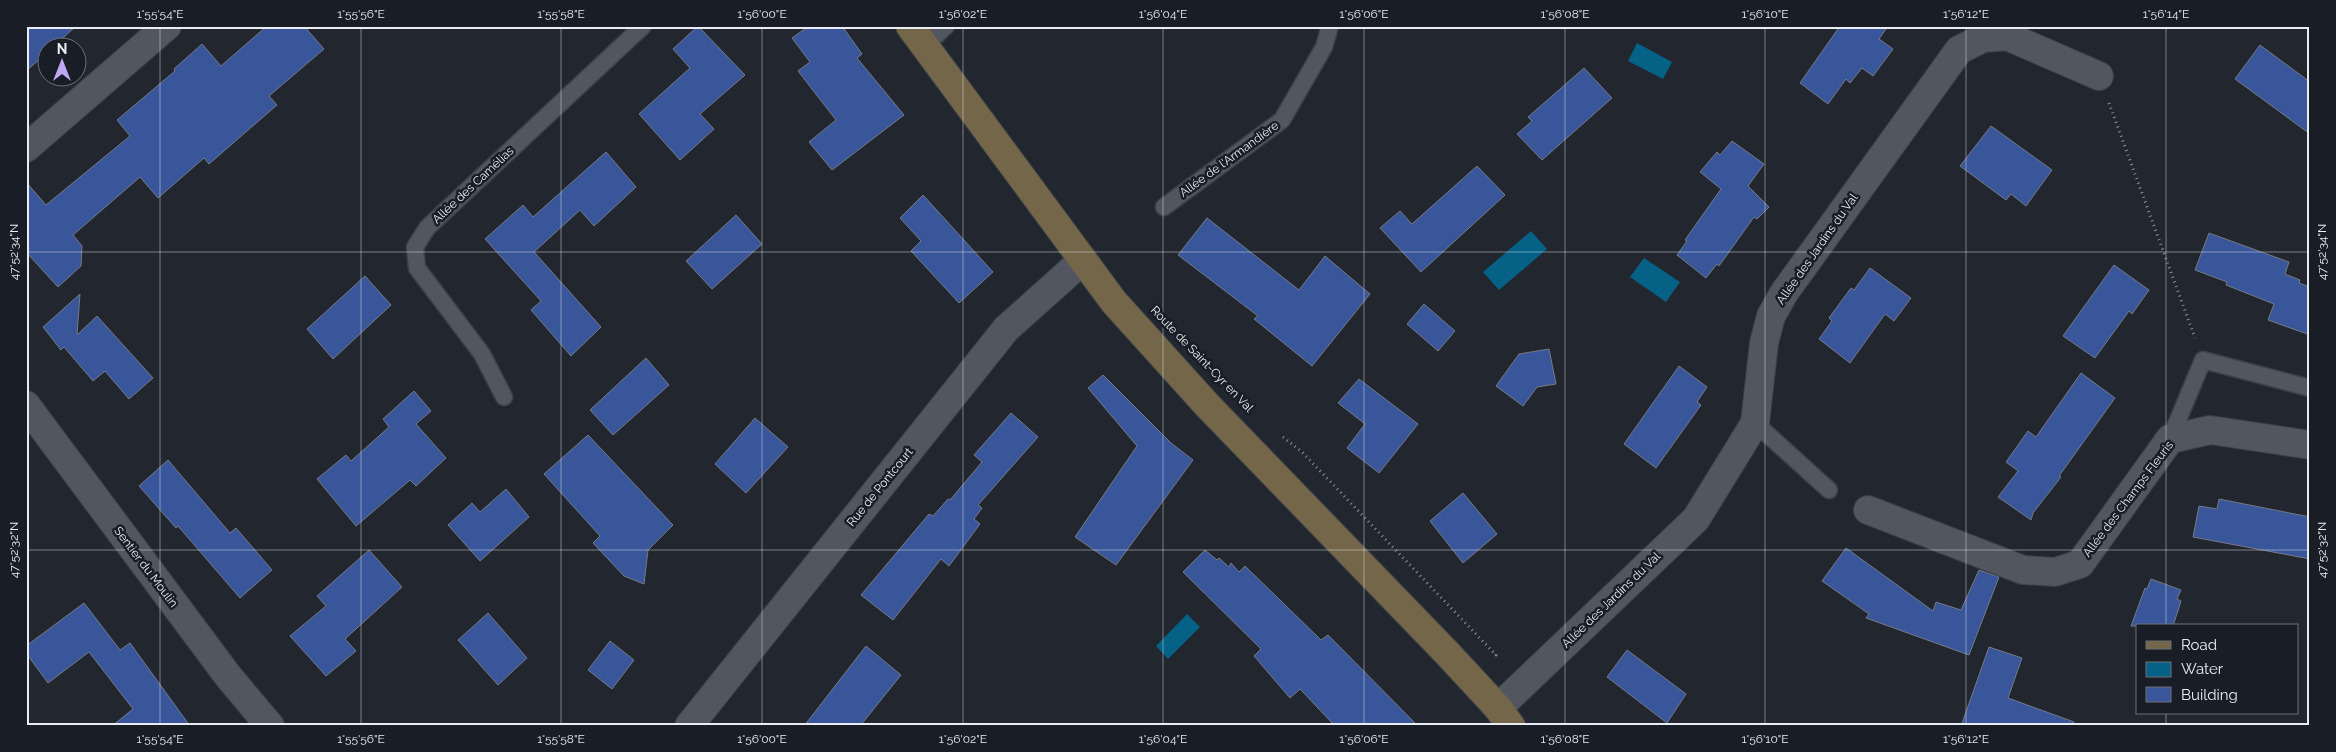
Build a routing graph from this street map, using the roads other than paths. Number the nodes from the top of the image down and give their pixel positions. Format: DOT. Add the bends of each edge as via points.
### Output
graph roads {
  1 [pos="167,26"];
  2 [pos="643,26"];
  3 [pos="946,26"];
  4 [pos="1330,26"];
  5 [pos="918,36"];
  6 [pos="2099,76"];
  7 [pos="26,148"];
  8 [pos="1164,207"];
  9 [pos="1083,260"];
  10 [pos="2310,388"];
  11 [pos="504,397"];
  12 [pos="26,405"];
  13 [pos="1755,423"];
  14 [pos="2170,439"];
  15 [pos="2310,445"];
  16 [pos="1829,490"];
  17 [pos="1868,510"];
  18 [pos="1505,717"];
  19 [pos="270,726"];
  20 [pos="689,726"];
  1 -- 7 [label="street"];
  2 -- 11 [label="lane, Allée des Camélias" via="426,228 415,247 418,268 482,354"];
  3 -- 5 [label="lane"];
  4 -- 8 [label="lane, Allée de l'Armandière" via="1324,47 1282,120"];
  5 -- 9 [label="street, Route de Saint-Cyr en Val"];
  6 -- 13 [label="street, Allée des Jardins du Val" via="2007,36 1983,38 1959,50 1784,293 1771,316 1764,343"];
  9 -- 18 [label="street, Route de Saint-Cyr en Val" via="1114,302 1207,405 1288,486"];
  9 -- 20 [label="street, Rue de Pontcourt" via="1006,330"];
  10 -- 14 [label="lane" via="2203,360"];
  12 -- 19 [label="street, Sentier du Moulin" via="228,676"];
  13 -- 16 [label="lane"];
  13 -- 18 [label="street, Allée des Jardins du Val" via="1696,519"];
  14 -- 15 [label="street, Allée des Champs Fleuris" via="2210,430"];
  14 -- 17 [label="street, Allée des Champs Fleuris" via="2080,564 2055,572 2022,570"];
}
